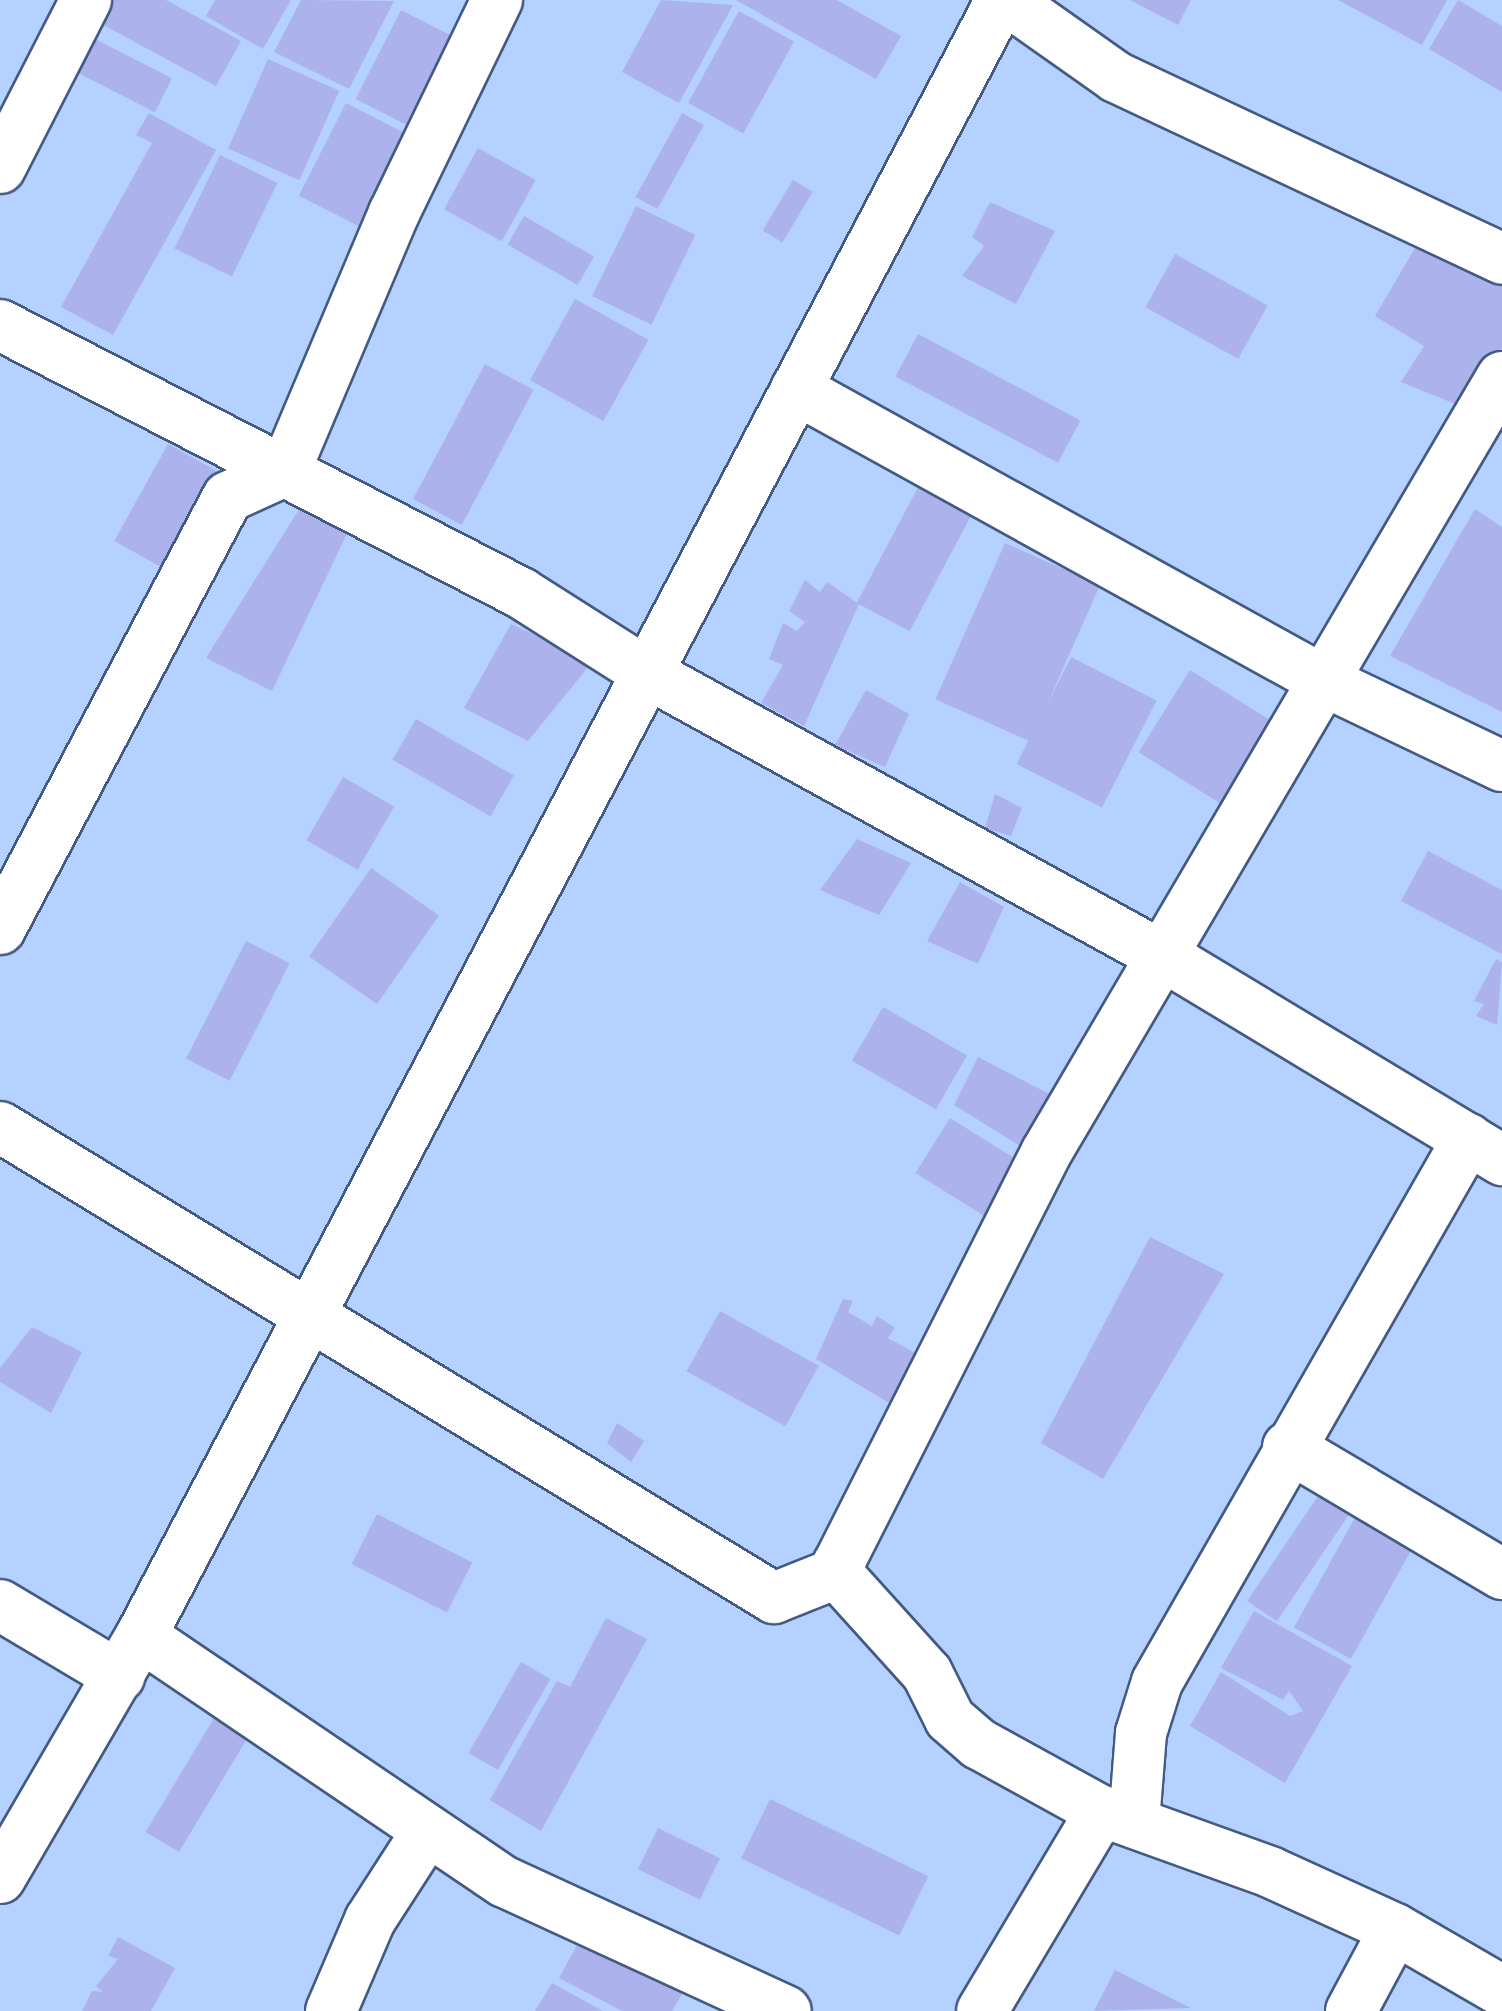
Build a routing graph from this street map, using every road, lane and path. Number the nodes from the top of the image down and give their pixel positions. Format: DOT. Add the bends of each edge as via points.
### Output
graph roads {
  1 [pos="86,0"];
  2 [pos="497,0"];
  3 [pos="1004,0"];
  4 [pos="0,168"];
  5 [pos="1502,258"];
  6 [pos="0,324"];
  7 [pos="1502,377"];
  8 [pos="796,389"];
  9 [pos="285,472"];
  10 [pos="647,673"];
  11 [pos="1328,683"];
  12 [pos="1502,766"];
  13 [pos="0,929"];
  14 [pos="1166,959"];
  15 [pos="0,1127"];
  16 [pos="1485,1150"];
  17 [pos="309,1316"];
  18 [pos="1288,1447"];
  19 [pos="839,1572"];
  20 [pos="1502,1574"];
  21 [pos="0,1605"];
  22 [pos="130,1656"];
  23 [pos="1118,1816"];
  24 [pos="426,1834"];
  25 [pos="0,1878"];
  26 [pos="1395,1929"];
  27 [pos="1502,1991"];
  28 [pos="331,2011"];
  29 [pos="786,2011"];
  30 [pos="982,2011"];
  31 [pos="1351,2011"];
  1 -- 4 [label="street"];
  2 -- 9 [label="street" via="394,213"];
  3 -- 5 [label="street" via="1116,77"];
  3 -- 8 [label="street"];
  6 -- 9 [label="street"];
  7 -- 11 [label="street" via="1474,412"];
  8 -- 10 [label="street"];
  8 -- 11 [label="street"];
  9 -- 10 [label="street" via="522,593"];
  9 -- 13 [label="street" via="228,497"];
  10 -- 14 [label="street"];
  10 -- 17 [label="street"];
  11 -- 12 [label="street"];
  11 -- 14 [label="street"];
  14 -- 16 [label="street"];
  14 -- 19 [label="street" via="1046,1153"];
  15 -- 17 [label="street"];
  16 -- 18 [label="street"];
  17 -- 19 [label="street" via="774,1598"];
  17 -- 22 [label="street"];
  18 -- 20 [label="street"];
  18 -- 23 [label="street" via="1158,1682"];
  19 -- 23 [label="street" via="927,1672 958,1728"];
  21 -- 22 [label="street"];
  22 -- 24 [label="street"];
  22 -- 25 [label="street"];
  23 -- 26 [label="street"];
  23 -- 30 [label="street"];
  24 -- 28 [label="street" via="370,1920"];
  24 -- 29 [label="street" via="505,1882"];
  26 -- 27 [label="street"];
  26 -- 31 [label="street"];
}
